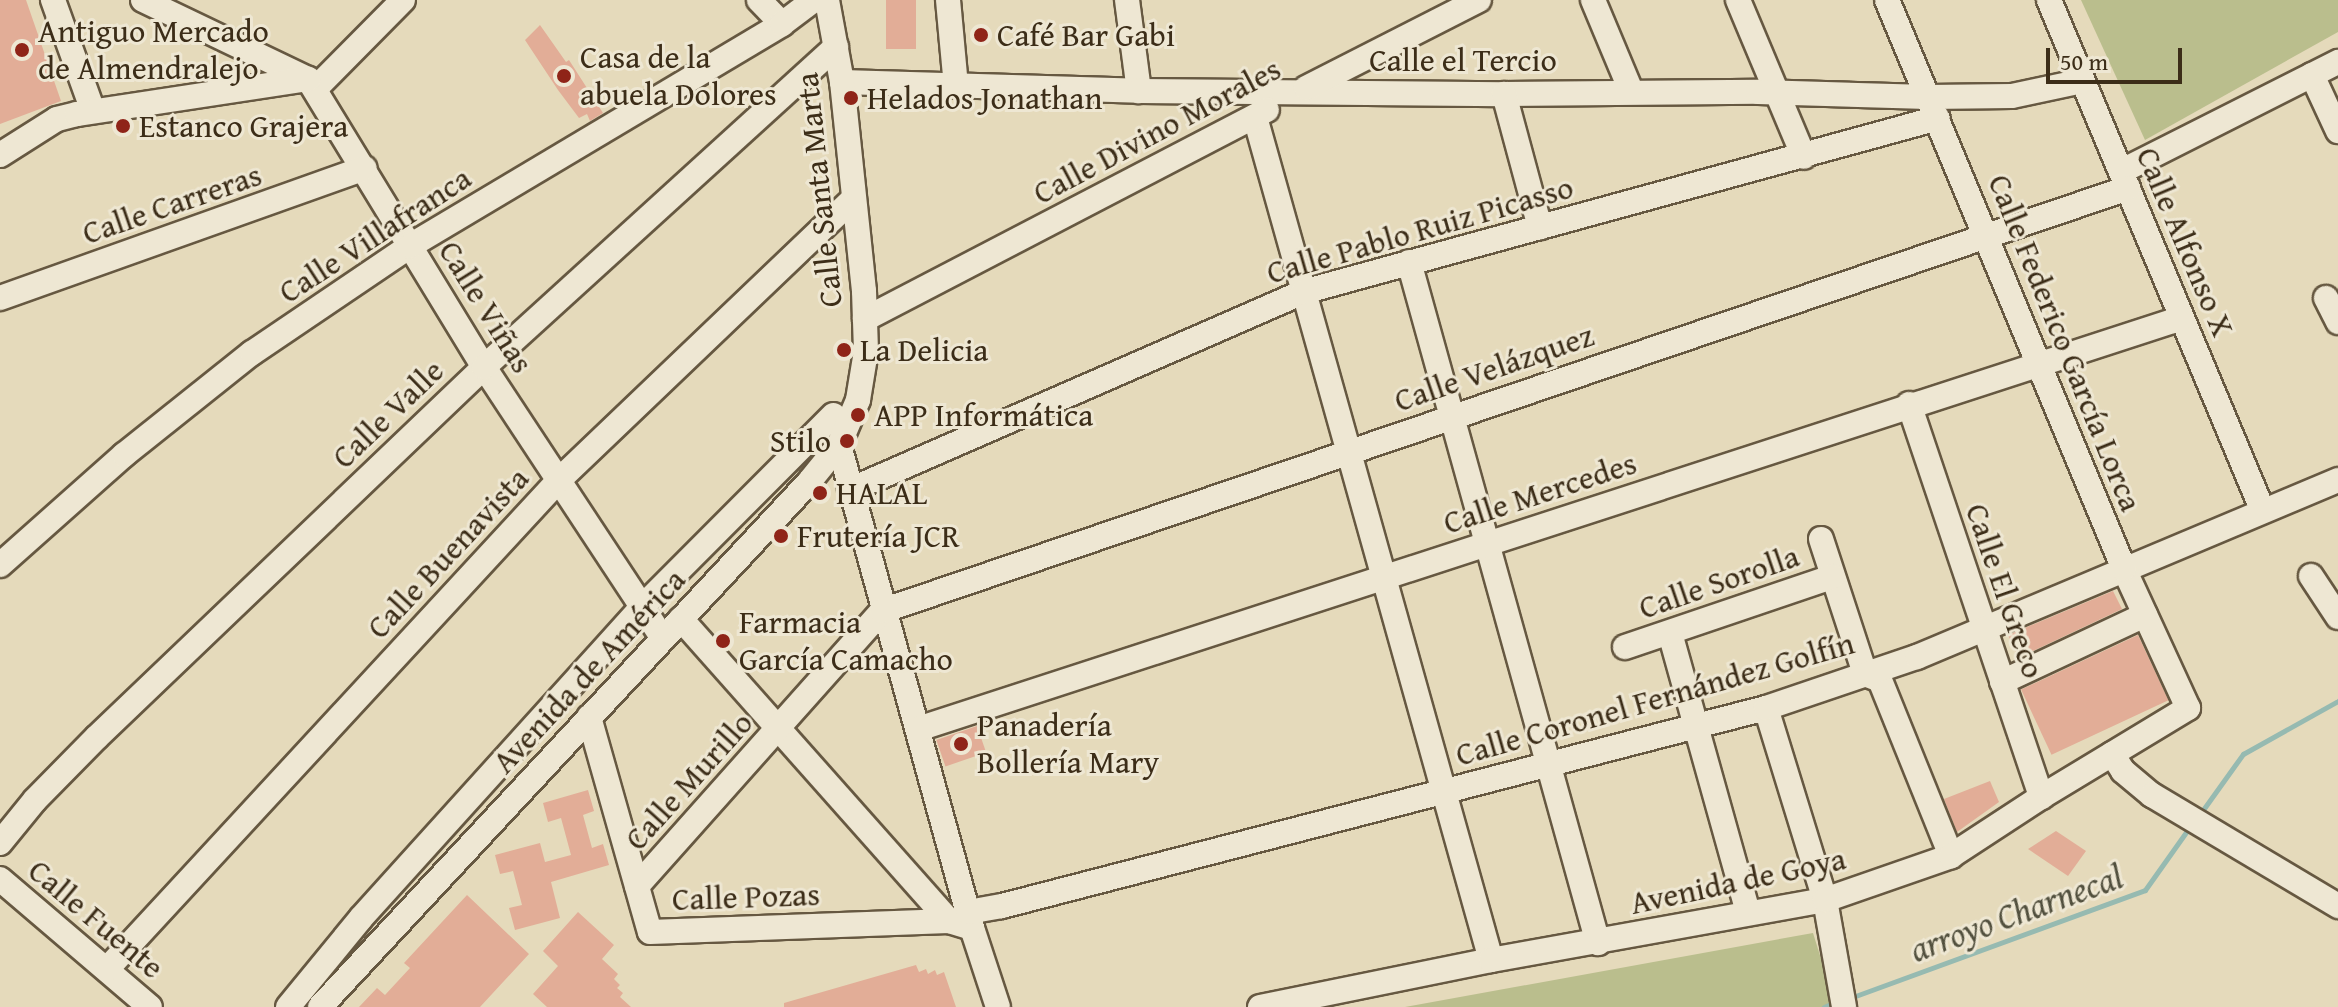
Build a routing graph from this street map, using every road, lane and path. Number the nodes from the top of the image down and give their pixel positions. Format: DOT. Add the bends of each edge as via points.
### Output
graph roads {
  1 [pos="53,0"];
  2 [pos="143,0"];
  3 [pos="403,0"];
  4 [pos="759,0"];
  5 [pos="814,0"];
  6 [pos="827,0"];
  7 [pos="948,0"];
  8 [pos="1479,0"];
  9 [pos="1593,0"];
  10 [pos="1738,0"];
  11 [pos="1887,0"];
  12 [pos="2049,0"];
  13 [pos="1132,1"];
  14 [pos="195,10"];
  15 [pos="782,24"];
  16 [pos="836,47"];
  17 [pos="2338,62"];
  18 [pos="2312,75"];
  19 [pos="2082,81"];
  20 [pos="842,82"];
  21 [pos="311,84"];
  22 [pos="956,86"];
  23 [pos="1139,91"];
  24 [pos="1298,91"];
  25 [pos="1631,91"];
  26 [pos="1777,92"];
  27 [pos="1504,94"];
  28 [pos="1933,108"];
  29 [pos="93,111"];
  30 [pos="1255,117"];
  31 [pos="2338,131"];
  32 [pos="0,155"];
  33 [pos="1804,157"];
  34 [pos="365,168"];
  35 [pos="2125,179"];
  36 [pos="853,199"];
  37 [pos="1540,227"];
  38 [pos="1985,234"];
  39 [pos="410,246"];
  40 [pos="1409,262"];
  41 [pos="1303,292"];
  42 [pos="0,298"];
  43 [pos="2326,298"];
  44 [pos="2182,318"];
  45 [pos="865,319"];
  46 [pos="2338,322"];
  47 [pos="2040,364"];
  48 [pos="484,367"];
  49 [pos="864,374"];
  50 [pos="1909,404"];
  51 [pos="833,415"];
  52 [pos="1452,415"];
  53 [pos="839,445"];
  54 [pos="1347,452"];
  55 [pos="559,480"];
  56 [pos="2338,480"];
  57 [pos="850,490"];
  58 [pos="2262,509"];
  59 [pos="1821,539"];
  60 [pos="1488,544"];
  61 [pos="0,565"];
  62 [pos="2124,569"];
  63 [pos="2311,576"];
  64 [pos="1385,577"];
  65 [pos="1832,577"];
  66 [pos="640,609"];
  67 [pos="882,611"];
  68 [pos="2145,615"];
  69 [pos="2338,617"];
  70 [pos="681,619"];
  71 [pos="1984,629"];
  72 [pos="1670,633"];
  73 [pos="663,638"];
  74 [pos="1625,647"];
  75 [pos="1865,674"];
  76 [pos="2002,682"];
  77 [pos="1766,708"];
  78 [pos="2188,708"];
  79 [pos="589,717"];
  80 [pos="1695,726"];
  81 [pos="779,729"];
  82 [pos="918,729"];
  83 [pos="2112,754"];
  84 [pos="1548,764"];
  85 [pos="1444,792"];
  86 [pos="2041,797"];
  87 [pos="0,843"];
  88 [pos="1951,856"];
  89 [pos="0,879"];
  90 [pos="637,886"];
  91 [pos="960,886"];
  92 [pos="926,899"];
  93 [pos="1825,900"];
  94 [pos="2338,906"];
  95 [pos="1748,912"];
  96 [pos="963,920"];
  97 [pos="1598,943"];
  98 [pos="1491,960"];
  99 [pos="107,969"];
  100 [pos="327,1003"];
  101 [pos="150,1007"];
  102 [pos="288,1007"];
  103 [pos="998,1007"];
  104 [pos="1260,1007"];
  105 [pos="1844,1007"];
  1 -- 29 [label="street"];
  2 -- 14 [label="street"];
  3 -- 21 [label="street"];
  4 -- 15 [label="street"];
  5 -- 15 [label="street, Calle Villafranca"];
  6 -- 16 [label="street, Calle Santa Marta"];
  7 -- 22 [label="street"];
  8 -- 24 [label="street, Calle Divino Morales"];
  9 -- 25 [label="street"];
  10 -- 26 [label="street"];
  11 -- 28 [label="street, Calle Federico García Lorca"];
  12 -- 19 [label="street, Calle Alfonso X"];
  13 -- 23 [label="street"];
  14 -- 21 [label="street"];
  15 -- 39 [label="street, Calle Villafranca"];
  16 -- 20 [label="street, Calle Santa Marta"];
  16 -- 48 [label="street, Calle Valle"];
  17 -- 18 [label="street, Calle Velázquez"];
  18 -- 31 [label="street"];
  18 -- 35 [label="street, Calle Velázquez"];
  19 -- 28 [label="street, Calle el Tercio"];
  19 -- 35 [label="street, Calle Alfonso X"];
  20 -- 22 [label="street, Calle el Tercio"];
  20 -- 36 [label="street, Calle Santa Marta"];
  21 -- 29 [label="street"];
  21 -- 34 [label="street, Calle Viñas"];
  22 -- 23 [label="street, Calle el Tercio"];
  23 -- 24 [label="street, Calle el Tercio"];
  24 -- 27 [label="street, Calle el Tercio"];
  24 -- 30 [label="street, Calle Divino Morales"];
  25 -- 26 [label="street, Calle el Tercio"];
  25 -- 27 [label="street, Calle el Tercio"];
  26 -- 28 [label="street, Calle el Tercio"];
  26 -- 33 [label="street"];
  27 -- 37 [label="street"];
  28 -- 33 [label="street, Calle Pablo Ruiz Picasso"];
  28 -- 38 [label="street, Calle Federico García Lorca"];
  29 -- 32 [label="street" via="57,119"];
  30 -- 41 [label="street"];
  30 -- 45 [label="street, Calle Divino Morales"];
  33 -- 37 [label="street, Calle Pablo Ruiz Picasso"];
  34 -- 39 [label="street, Calle Viñas"];
  34 -- 42 [label="street, Calle Carreras"];
  35 -- 38 [label="street, Calle Velázquez"];
  35 -- 44 [label="street, Calle Alfonso X"];
  36 -- 45 [label="street, Calle Santa Marta"];
  36 -- 55 [label="street, Calle Buenavista"];
  37 -- 40 [label="street, Calle Pablo Ruiz Picasso"];
  38 -- 47 [label="street, Calle Federico García Lorca"];
  38 -- 52 [label="street, Calle Velázquez"];
  39 -- 48 [label="street, Calle Viñas"];
  39 -- 61 [label="street, Calle Villafranca" via="252,353 124,455"];
  40 -- 41 [label="street, Calle Pablo Ruiz Picasso"];
  40 -- 52 [label="street"];
  41 -- 54 [label="street"];
  41 -- 57 [label="street, Calle Pablo Ruiz Picasso"];
  43 -- 46 [label="street"];
  44 -- 47 [label="street, Calle Mercedes"];
  44 -- 58 [label="street, Calle Alfonso X"];
  45 -- 49 [label="street, Calle Santa Marta"];
  47 -- 50 [label="street, Calle Mercedes"];
  47 -- 62 [label="street, Calle Federico García Lorca"];
  48 -- 55 [label="street, Calle Viñas"];
  48 -- 87 [label="street, Calle Valle" via="97,737"];
  49 -- 53 [label="street, Avenida de América"];
  50 -- 60 [label="street, Calle Mercedes"];
  50 -- 71 [label="street, Calle El Greco"];
  51 -- 66 [label="street, Avenida de América"];
  52 -- 54 [label="street, Calle Velázquez"];
  52 -- 60 [label="street"];
  53 -- 57 [label="street"];
  53 -- 70 [label="street, Avenida de América"];
  54 -- 64 [label="street"];
  54 -- 67 [label="street, Calle Velázquez"];
  55 -- 66 [label="street, Calle Viñas"];
  55 -- 99 [label="street, Calle Buenavista"];
  56 -- 58 [label="street, Calle Coronel Fernández Golfín"];
  57 -- 67 [label="street"];
  58 -- 62 [label="street, Calle Coronel Fernández Golfín"];
  59 -- 65 [label="street"];
  60 -- 64 [label="street, Calle Mercedes"];
  60 -- 84 [label="street"];
  62 -- 68 [label="street, Calle Federico García Lorca"];
  62 -- 71 [label="street, Calle Coronel Fernández Golfín"];
  63 -- 69 [label="street"];
  64 -- 82 [label="street, Calle Mercedes"];
  64 -- 85 [label="street"];
  65 -- 72 [label="street, Calle Sorolla"];
  65 -- 75 [label="street"];
  66 -- 73 [label="street, Calle Viñas"];
  66 -- 102 [label="street, Avenida de América" via="371,907"];
  67 -- 81 [label="street, Calle Murillo"];
  67 -- 82 [label="street"];
  68 -- 76 [label="street"];
  68 -- 78 [label="street, Calle Federico García Lorca"];
  70 -- 73 [label="street, Avenida de América"];
  70 -- 81 [label="street"];
  71 -- 75 [label="street, Calle Coronel Fernández Golfín"];
  71 -- 76 [label="street, Calle El Greco"];
  72 -- 74 [label="street, Calle Sorolla"];
  72 -- 80 [label="street"];
  73 -- 79 [label="street, Avenida de América"];
  75 -- 77 [label="street, Calle Coronel Fernández Golfín"];
  75 -- 88 [label="street" via="1880,680"];
  76 -- 86 [label="street, Calle El Greco"];
  77 -- 80 [label="street, Calle Coronel Fernández Golfín"];
  77 -- 93 [label="street"];
  78 -- 83 [label="street, Avenida de Goya"];
  79 -- 90 [label="street, Calle Pozas"];
  79 -- 100 [label="street, Avenida de América"];
  80 -- 84 [label="street, Calle Coronel Fernández Golfín"];
  80 -- 95 [label="street"];
  81 -- 90 [label="street, Calle Murillo"];
  81 -- 92 [label="street"];
  82 -- 91 [label="street"];
  83 -- 86 [label="street, Avenida de Goya"];
  83 -- 94 [label="street" via="2152,795"];
  84 -- 85 [label="street, Calle Coronel Fernández Golfín"];
  84 -- 97 [label="street"];
  85 -- 96 [label="street, Calle Coronel Fernández Golfín"];
  85 -- 98 [label="street"];
  86 -- 88 [label="street, Avenida de Goya"];
  88 -- 93 [label="street, Avenida de Goya"];
  89 -- 99 [label="street, Calle Fuente"];
  90 -- 96 [label="street, Calle Pozas" via="650,932"];
  91 -- 92 [label="street" via="947,900"];
  91 -- 96 [label="street"];
  92 -- 96 [label="street"];
  93 -- 95 [label="street, Avenida de Goya"];
  93 -- 105 [label="street"];
  95 -- 97 [label="street, Avenida de Goya"];
  96 -- 103 [label="street"];
  97 -- 98 [label="street, Avenida de Goya"];
  98 -- 104 [label="street, Avenida de Goya"];
  99 -- 101 [label="street, Calle Fuente"];
}
